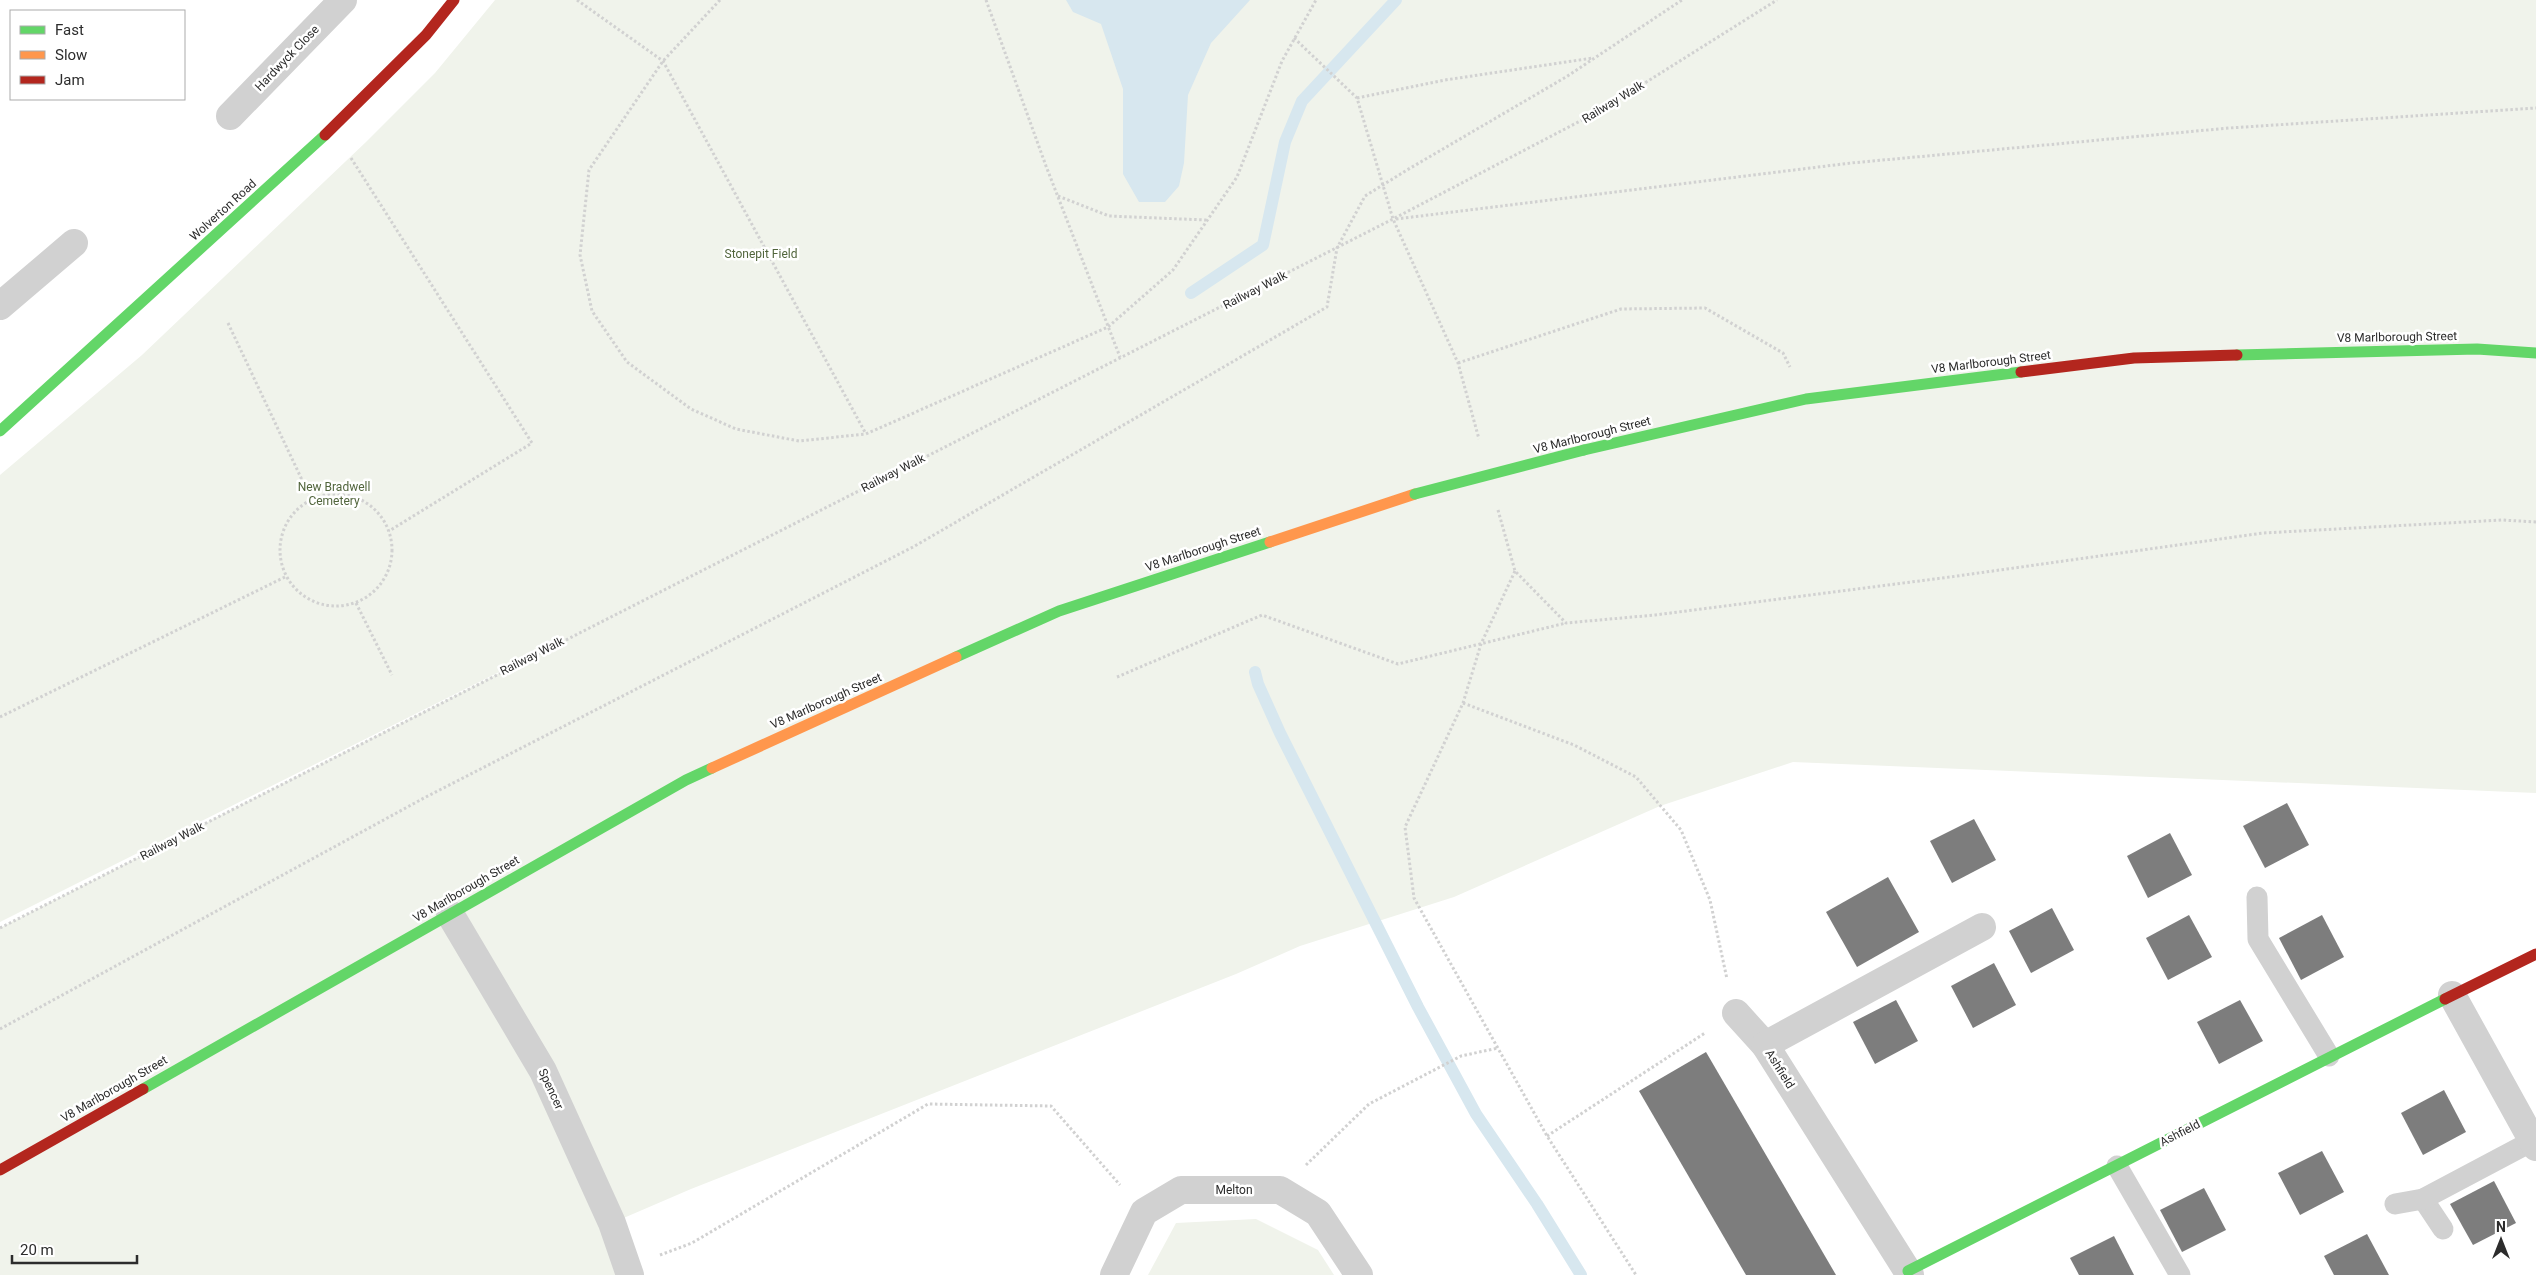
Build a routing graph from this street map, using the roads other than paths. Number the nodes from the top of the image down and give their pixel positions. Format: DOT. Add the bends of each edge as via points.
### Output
graph roads {
  1 [pos="343,0"];
  2 [pos="454,0"];
  3 [pos="230,116"];
  4 [pos="74,243"];
  5 [pos="0,306"];
  6 [pos="2536,353"];
  7 [pos="0,430"];
  8 [pos="2257,897"];
  9 [pos="450,914"];
  10 [pos="1982,927"];
  11 [pos="2536,954"];
  12 [pos="2452,995"];
  13 [pos="1736,1013"];
  14 [pos="1765,1045"];
  15 [pos="2329,1056"];
  16 [pos="2535,1142"];
  17 [pos="2117,1166"];
  18 [pos="0,1170"];
  19 [pos="2423,1199"];
  20 [pos="2395,1204"];
  21 [pos="2443,1229"];
  22 [pos="629,1271"];
  23 [pos="1909,1273"];
  24 [pos="1114,1275"];
  25 [pos="1359,1275"];
  26 [pos="2180,1275"];
  1 -- 3 [label="street, Hardwyck Close"];
  2 -- 7 [label="street, Wolverton Road" via="426,35 332,128"];
  4 -- 5 [label="street"];
  6 -- 9 [label="street, V8 Marlborough Street, bridge" via="2476,349 2134,358 1806,400 1584,450 1415,494 1059,611 686,780"];
  8 -- 15 [label="lane" via="2258,939"];
  9 -- 18 [label="street, V8 Marlborough Street"];
  9 -- 22 [label="street, Spencer" via="543,1071 612,1223"];
  10 -- 14 [label="street, Ashfield"];
  11 -- 12 [label="street, Ashfield"];
  12 -- 15 [label="street, Ashfield"];
  12 -- 16 [label="street"];
  13 -- 14 [label="street, Ashfield"];
  14 -- 23 [label="street, Ashfield"];
  15 -- 17 [label="street, Ashfield"];
  16 -- 19 [label="lane"];
  17 -- 23 [label="street, Ashfield"];
  17 -- 26 [label="lane"];
  19 -- 20 [label="lane"];
  19 -- 21 [label="lane"];
  24 -- 25 [label="street, Melton" via="1144,1212 1181,1190 1280,1190 1318,1213"];
}
